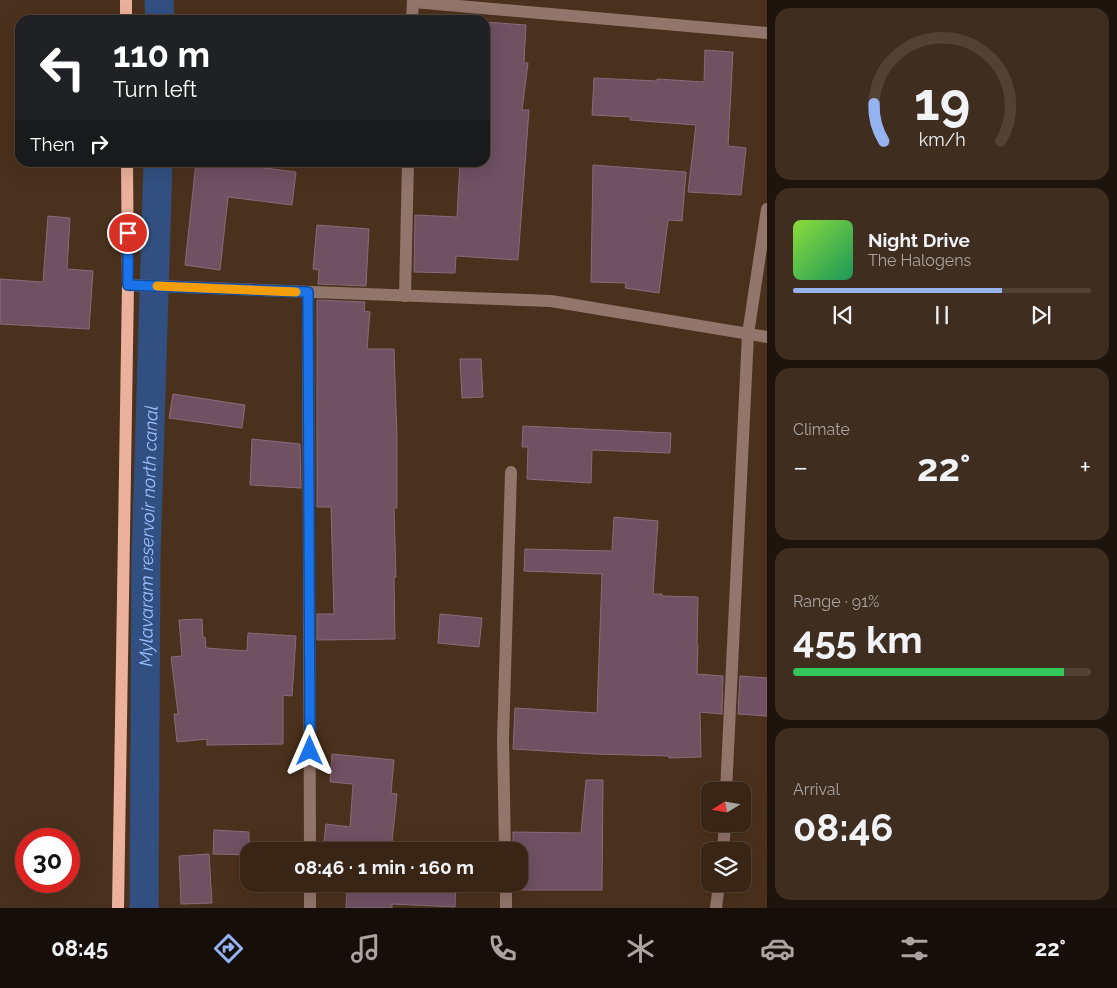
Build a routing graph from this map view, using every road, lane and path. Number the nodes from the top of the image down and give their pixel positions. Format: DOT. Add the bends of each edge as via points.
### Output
graph roads {
  1 [pos="126,0"];
  2 [pos="413,1"];
  3 [pos="126,15"];
  4 [pos="412,15"];
  5 [pos="767,33"];
  6 [pos="127,167"];
  7 [pos="408,167"];
  8 [pos="767,209"];
  9 [pos="128,285"];
  10 [pos="308,292"];
  11 [pos="405,296"];
  12 [pos="748,334"];
  13 [pos="767,337"];
  14 [pos="511,472"];
  15 [pos="726,782"];
  16 [pos="310,842"];
  17 [pos="505,842"];
  18 [pos="310,892"];
  19 [pos="506,892"];
  20 [pos="718,892"];
  21 [pos="118,908"];
  22 [pos="310,908"];
  23 [pos="506,908"];
  24 [pos="716,908"];
  1 -- 3 [label="main road"];
  2 -- 4 [label="street"];
  2 -- 5 [label="street"];
  6 -- 9 [label="main road"];
  7 -- 11 [label="street"];
  8 -- 12 [label="street"];
  9 -- 10 [label="street"];
  9 -- 21 [label="main road"];
  10 -- 11 [label="street"];
  10 -- 16 [label="street"];
  11 -- 12 [label="street" via="551,301"];
  12 -- 13 [label="street"];
  12 -- 15 [label="street"];
  14 -- 17 [label="street" via="503,739"];
  18 -- 22 [label="street"];
  19 -- 23 [label="street"];
  20 -- 24 [label="street"];
}
